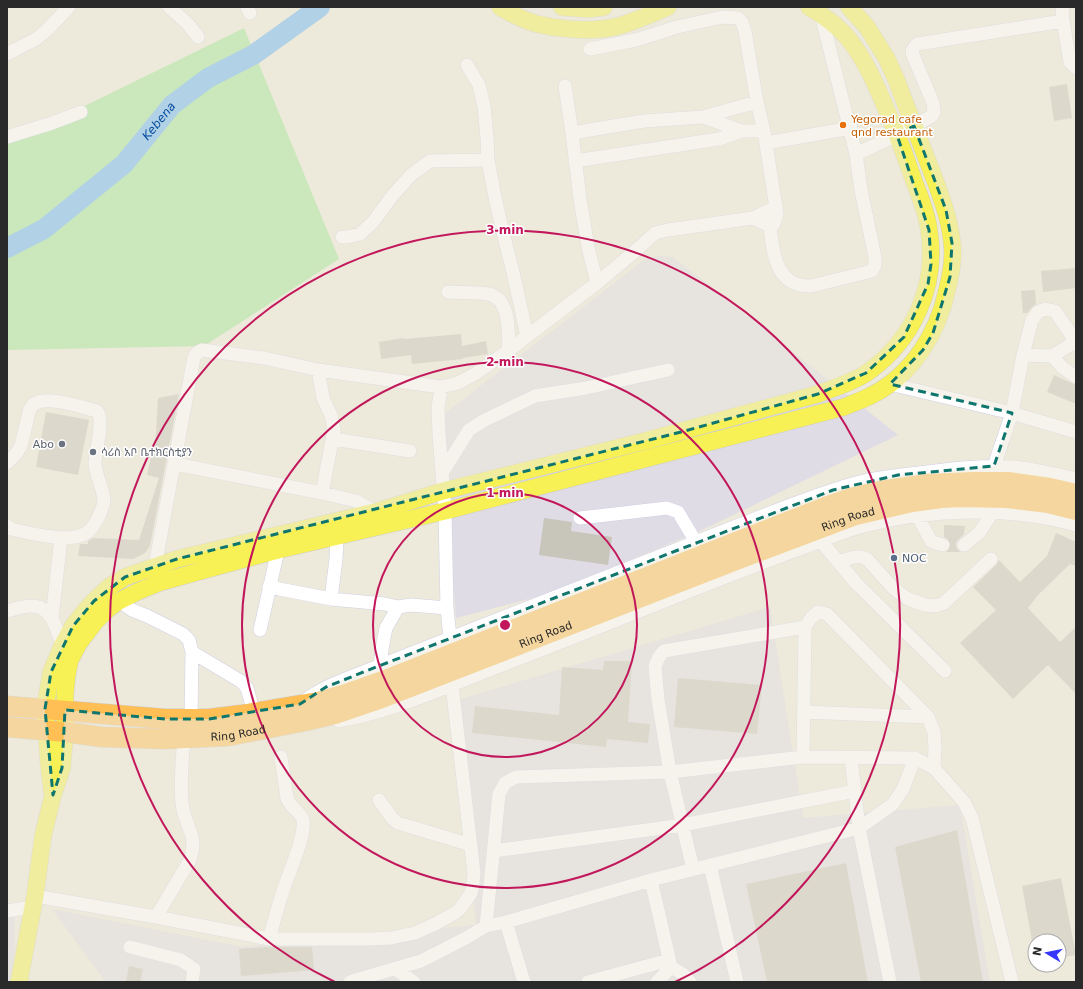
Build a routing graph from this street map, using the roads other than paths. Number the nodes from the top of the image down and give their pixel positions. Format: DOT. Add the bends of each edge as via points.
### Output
graph roads {
  1 [pos="69,7"];
  2 [pos="169,7"];
  3 [pos="500,7"];
  4 [pos="565,7"];
  5 [pos="604,7"];
  6 [pos="668,7"];
  7 [pos="849,7"];
  8 [pos="1062,7"];
  9 [pos="815,11"];
  10 [pos="1063,21"];
  11 [pos="198,36"];
  12 [pos="590,49"];
  13 [pos="7,54"];
  14 [pos="467,64"];
  15 [pos="1076,68"];
  16 [pos="565,86"];
  17 [pos="757,102"];
  18 [pos="81,112"];
  19 [pos="703,117"];
  20 [pos="914,126"];
  21 [pos="851,128"];
  22 [pos="742,131"];
  23 [pos="572,133"];
  24 [pos="897,135"];
  25 [pos="7,137"];
  26 [pos="765,137"];
  27 [pos="856,154"];
  28 [pos="488,160"];
  29 [pos="575,161"];
  30 [pos="776,207"];
  31 [pos="753,218"];
  32 [pos="770,226"];
  33 [pos="342,237"];
  34 [pos="597,283"];
  35 [pos="448,292"];
  36 [pos="527,336"];
  37 [pos="1076,342"];
  38 [pos="509,350"];
  39 [pos="1023,355"];
  40 [pos="1052,356"];
  41 [pos="318,370"];
  42 [pos="668,370"];
  43 [pos="1076,377"];
  44 [pos="890,384"];
  45 [pos="441,387"];
  46 [pos="1012,413"];
  47 [pos="1076,432"];
  48 [pos="332,438"];
  49 [pos="410,451"];
  50 [pos="7,462"];
  51 [pos="175,464"];
  52 [pos="994,466"];
  53 [pos="442,473"];
  54 [pos="1076,479"];
  55 [pos="443,491"];
  56 [pos="322,493"];
  57 [pos="1076,494"];
  58 [pos="1076,510"];
  59 [pos="445,511"];
  60 [pos="376,512"];
  61 [pos="993,512"];
  62 [pos="917,516"];
  63 [pos="580,518"];
  64 [pos="1076,525"];
  65 [pos="7,526"];
  66 [pos="337,536"];
  67 [pos="61,538"];
  68 [pos="821,541"];
  69 [pos="696,542"];
  70 [pos="943,545"];
  71 [pos="964,545"];
  72 [pos="278,550"];
  73 [pos="991,559"];
  74 [pos="838,562"];
  75 [pos="155,566"];
  76 [pos="269,587"];
  77 [pos="331,598"];
  78 [pos="119,601"];
  79 [pos="398,607"];
  80 [pos="447,608"];
  81 [pos="7,611"];
  82 [pos="52,618"];
  83 [pos="805,627"];
  84 [pos="260,630"];
  85 [pos="450,638"];
  86 [pos="62,646"];
  87 [pos="192,652"];
  88 [pos="380,666"];
  89 [pos="945,671"];
  90 [pos="452,685"];
  91 [pos="7,706"];
  92 [pos="45,709"];
  93 [pos="65,710"];
  94 [pos="804,712"];
  95 [pos="254,713"];
  96 [pos="303,713"];
  97 [pos="928,717"];
  98 [pos="191,719"];
  99 [pos="7,726"];
  100 [pos="56,731"];
  101 [pos="184,739"];
  102 [pos="281,757"];
  103 [pos="803,757"];
  104 [pos="851,758"];
  105 [pos="915,758"];
  106 [pos="934,768"];
  107 [pos="670,772"];
  108 [pos="855,791"];
  109 [pos="379,800"];
  110 [pos="682,825"];
  111 [pos="859,828"];
  112 [pos="471,845"];
  113 [pos="494,851"];
  114 [pos="710,865"];
  115 [pos="693,869"];
  116 [pos="651,880"];
  117 [pos="33,902"];
  118 [pos="7,911"];
  119 [pos="156,917"];
  120 [pos="506,922"];
  121 [pos="486,926"];
  122 [pos="269,939"];
  123 [pos="130,947"];
  124 [pos="670,964"];
  125 [pos="394,969"];
  126 [pos="19,982"];
  127 [pos="192,982"];
  128 [pos="350,982"];
  129 [pos="414,982"];
  130 [pos="524,982"];
  131 [pos="588,982"];
  132 [pos="657,982"];
  133 [pos="690,982"];
  134 [pos="736,982"];
  135 [pos="890,982"];
  136 [pos="1012,982"];
  1 -- 13 [label="street" via="36,39"];
  2 -- 11 [label="street"];
  3 -- 6 [label="main road" via="542,25 584,29 619,26"];
  4 -- 5 [label="main road"];
  7 -- 20 [label="main road" via="867,26 887,59"];
  8 -- 10 [label="street"];
  9 -- 21 [label="street"];
  9 -- 24 [label="main road" via="847,37 865,63"];
  10 -- 15 [label="street" via="1070,62"];
  10 -- 20 [label="street" via="917,44 912,50 913,57 934,108 932,116"];
  12 -- 17 [label="street" via="636,40 677,26 723,17 738,18 745,31"];
  14 -- 28 [label="street" via="481,92"];
  16 -- 23 [label="street"];
  17 -- 19 [label="street"];
  17 -- 26 [label="street"];
  18 -- 25 [label="street"];
  19 -- 22 [label="street"];
  19 -- 23 [label="street" via="644,121"];
  20 -- 24 [label="street"];
  20 -- 44 [label="main road" via="946,210 952,243 950,277 933,333 905,371"];
  21 -- 26 [label="street"];
  21 -- 27 [label="street"];
  22 -- 26 [label="street"];
  22 -- 29 [label="street" via="719,139"];
  23 -- 29 [label="street"];
  24 -- 27 [label="street"];
  24 -- 55 [label="main road" via="925,211 931,264 928,284 914,321 904,337 882,361 866,373 818,394 645,441"];
  26 -- 30 [label="street"];
  27 -- 32 [label="street" via="875,257 872,272 811,286 795,284 780,270 775,259"];
  28 -- 33 [label="street" via="430,161 411,175 360,234"];
  28 -- 36 [label="street"];
  29 -- 34 [label="street" via="588,246"];
  30 -- 31 [label="street"];
  30 -- 32 [label="street" via="776,219"];
  31 -- 32 [label="street"];
  31 -- 34 [label="street" via="655,233"];
  34 -- 36 [label="street"];
  35 -- 38 [label="street" via="490,294 497,298 504,307 508,320"];
  36 -- 38 [label="street"];
  37 -- 39 [label="street" via="1055,311 1045,309 1038,312 1032,320"];
  37 -- 40 [label="street"];
  38 -- 45 [label="street" via="475,374"];
  39 -- 40 [label="street"];
  39 -- 46 [label="street"];
  40 -- 43 [label="street"];
  41 -- 45 [label="street"];
  41 -- 48 [label="street" via="323,398 334,430"];
  41 -- 51 [label="street" via="264,358 202,350 198,352 194,357"];
  42 -- 53 [label="street" via="535,396 469,430"];
  44 -- 46 [label="street"];
  44 -- 59 [label="main road" via="859,402 844,407"];
  45 -- 53 [label="street" via="438,434"];
  46 -- 47 [label="street"];
  46 -- 52 [label="street"];
  48 -- 49 [label="street"];
  48 -- 56 [label="street"];
  50 -- 67 [label="street" via="21,446 29,412 35,403 60,402 99,413 100,428 95,464 104,502 90,530 77,537"];
  51 -- 56 [label="street"];
  51 -- 75 [label="street"];
  52 -- 54 [label="street" via="1036,470"];
  52 -- 69 [label="street" via="898,475 865,481 782,508"];
  53 -- 55 [label="street"];
  55 -- 59 [label="street"];
  55 -- 60 [label="main road"];
  56 -- 60 [label="street" via="356,501"];
  57 -- 96 [label="highway, Ring Road" via="1008,482 974,482 927,484 851,498 380,682 318,702"];
  58 -- 96 [label="highway, Ring Road" via="1048,503 1007,498 962,497 912,502 856,515 382,698 335,714"];
  59 -- 66 [label="main road"];
  59 -- 80 [label="street"];
  60 -- 75 [label="main road"];
  61 -- 62 [label="street"];
  61 -- 64 [label="street"];
  61 -- 71 [label="street" via="979,533"];
  62 -- 68 [label="street" via="859,527"];
  62 -- 70 [label="street" via="931,541"];
  63 -- 69 [label="street" via="667,508 678,512"];
  65 -- 67 [label="street" via="11,529"];
  66 -- 72 [label="main road"];
  66 -- 77 [label="street"];
  67 -- 82 [label="street"];
  68 -- 74 [label="street"];
  68 -- 90 [label="street"];
  69 -- 85 [label="street"];
  72 -- 76 [label="street"];
  72 -- 78 [label="main road" via="161,582"];
  73 -- 74 [label="street" via="944,603 935,606 908,599 894,589 864,557 858,556"];
  74 -- 89 [label="street"];
  75 -- 86 [label="main road" via="125,577 109,587 84,612"];
  76 -- 77 [label="street"];
  76 -- 84 [label="street"];
  77 -- 79 [label="street"];
  78 -- 87 [label="street" via="132,610 183,634"];
  78 -- 93 [label="main road" via="95,622 70,660"];
  79 -- 80 [label="street" via="410,605"];
  79 -- 88 [label="street" via="386,628"];
  80 -- 85 [label="street"];
  81 -- 82 [label="street" via="33,606 41,608"];
  82 -- 86 [label="street"];
  83 -- 94 [label="street"];
  83 -- 97 [label="street" via="818,612 827,614"];
  83 -- 107 [label="street" via="664,651 655,666"];
  85 -- 88 [label="street"];
  86 -- 92 [label="main road" via="51,672"];
  87 -- 95 [label="street" via="242,682 247,688"];
  87 -- 98 [label="street"];
  88 -- 96 [label="street" via="313,694"];
  90 -- 96 [label="street" via="398,706 336,722 322,723"];
  90 -- 112 [label="street"];
  91 -- 92 [label="highway, Ring Road"];
  92 -- 93 [label="highway, Ring Road"];
  92 -- 100 [label="main road"];
  93 -- 98 [label="highway, Ring Road" via="133,717"];
  93 -- 100 [label="main road"];
  94 -- 97 [label="street"];
  94 -- 103 [label="street"];
  95 -- 96 [label="highway, Ring Road"];
  95 -- 98 [label="highway, Ring Road"];
  96 -- 101 [label="highway, Ring Road" via="228,736"];
  97 -- 106 [label="street" via="934,732"];
  99 -- 100 [label="highway, Ring Road"];
  100 -- 101 [label="highway, Ring Road" via="102,737"];
  100 -- 117 [label="main road" via="62,768 43,836"];
  101 -- 119 [label="street" via="180,788 192,851 190,860"];
  102 -- 122 [label="street" via="288,803 303,822 300,842"];
  103 -- 104 [label="street"];
  103 -- 107 [label="street"];
  104 -- 105 [label="street"];
  104 -- 108 [label="street"];
  105 -- 106 [label="street"];
  105 -- 111 [label="street" via="903,789 893,804"];
  106 -- 136 [label="street" via="964,802 972,818"];
  107 -- 110 [label="street"];
  107 -- 113 [label="street" via="516,777 505,783 499,794"];
  108 -- 110 [label="street"];
  108 -- 111 [label="street"];
  109 -- 112 [label="street" via="398,823"];
  110 -- 113 [label="street"];
  110 -- 115 [label="street"];
  111 -- 114 [label="street"];
  111 -- 135 [label="street"];
  112 -- 122 [label="street" via="474,873 471,893 460,909 435,924 415,933 391,938"];
  113 -- 121 [label="street"];
  114 -- 115 [label="street"];
  114 -- 134 [label="street"];
  115 -- 116 [label="street"];
  116 -- 120 [label="street"];
  116 -- 124 [label="street"];
  117 -- 118 [label="street"];
  117 -- 119 [label="street"];
  117 -- 126 [label="main road"];
  119 -- 122 [label="street"];
  120 -- 121 [label="street"];
  120 -- 130 [label="street"];
  121 -- 125 [label="street" via="421,961"];
  123 -- 127 [label="street" via="181,960 194,969"];
  124 -- 131 [label="street"];
  124 -- 132 [label="street"];
  124 -- 133 [label="street"];
  125 -- 128 [label="street"];
  125 -- 129 [label="street"];
}
